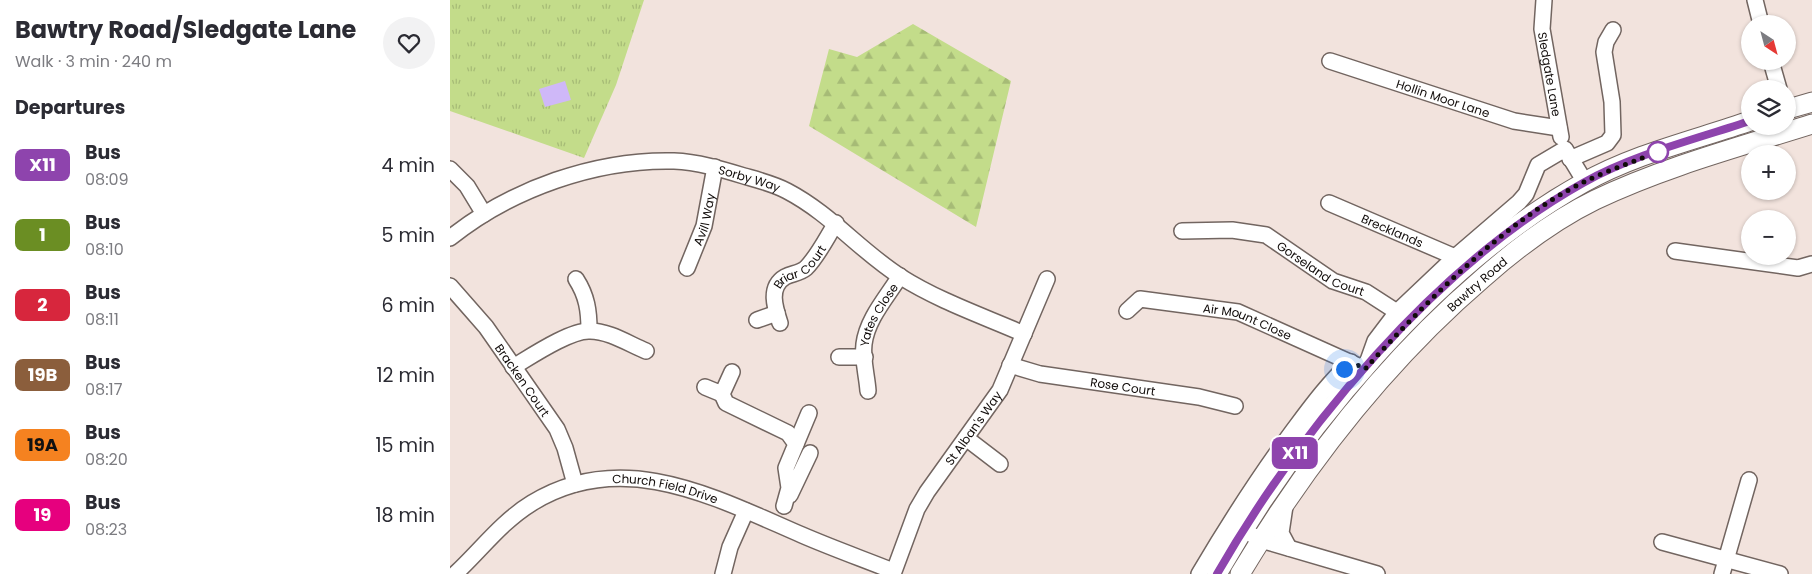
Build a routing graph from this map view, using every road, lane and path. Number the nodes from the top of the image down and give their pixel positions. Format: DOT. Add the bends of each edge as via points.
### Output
graph roads {
  1 [pos="1544,0"];
  2 [pos="1755,0"];
  3 [pos="1759,15"];
  4 [pos="1614,30"];
  5 [pos="1330,61"];
  6 [pos="1812,102"];
  7 [pos="1796,107"];
  8 [pos="1796,118"];
  9 [pos="1812,122"];
  10 [pos="1741,124"];
  11 [pos="1559,128"];
  12 [pos="1708,135"];
  13 [pos="1760,140"];
  14 [pos="1568,154"];
  15 [pos="715,167"];
  16 [pos="450,169"];
  17 [pos="1585,182"];
  18 [pos="1329,203"];
  19 [pos="484,214"];
  20 [pos="836,223"];
  21 [pos="1182,231"];
  22 [pos="450,238"];
  23 [pos="1675,251"];
  24 [pos="1454,257"];
  25 [pos="1811,266"];
  26 [pos="687,268"];
  27 [pos="900,276"];
  28 [pos="576,279"];
  29 [pos="1047,279"];
  30 [pos="450,286"];
  31 [pos="1126,311"];
  32 [pos="1397,312"];
  33 [pos="757,320"];
  34 [pos="589,330"];
  35 [pos="1024,334"];
  36 [pos="646,351"];
  37 [pos="865,357"];
  38 [pos="839,358"];
  39 [pos="1010,365"];
  40 [pos="1358,365"];
  41 [pos="513,367"];
  42 [pos="732,372"];
  43 [pos="705,387"];
  44 [pos="868,391"];
  45 [pos="722,394"];
  46 [pos="1235,406"];
  47 [pos="809,413"];
  48 [pos="966,438"];
  49 [pos="796,444"];
  50 [pos="810,452"];
  51 [pos="1000,464"];
  52 [pos="1749,480"];
  53 [pos="575,484"];
  54 [pos="1263,499"];
  55 [pos="784,506"];
  56 [pos="1284,506"];
  57 [pos="746,511"];
  58 [pos="776,523"];
  59 [pos="1243,530"];
  60 [pos="1261,539"];
  61 [pos="1662,542"];
  62 [pos="1288,548"];
  63 [pos="1726,559"];
  64 [pos="460,572"];
  65 [pos="893,573"];
  66 [pos="723,574"];
  67 [pos="1199,574"];
  68 [pos="1217,574"];
  69 [pos="1240,574"];
  70 [pos="1377,574"];
  71 [pos="1722,574"];
  72 [pos="1780,574"];
  1 -- 11 [label="street, Sledgate Lane" via="1542,29"];
  2 -- 3 [label="street"];
  4 -- 14 [label="street, Bawtry Road" via="1604,52 1612,102 1613,135 1605,145"];
  5 -- 11 [label="street, Hollin Moor Lane" via="1514,121"];
  6 -- 7 [label="main road"];
  8 -- 9 [label="street"];
  9 -- 13 [label="main road, Bawtry Road"];
  10 -- 12 [label="main road, Bawtry Road"];
  11 -- 14 [label="street, Sledgate Lane"];
  12 -- 13 [label="main road" via="1752,129"];
  12 -- 17 [label="main road, Bawtry Road"];
  13 -- 56 [label="main road, Bawtry Road" via="1617,190 1528,241 1459,299 1407,350 1330,439"];
  14 -- 17 [label="street"];
  14 -- 24 [label="street, Bawtry Road" via="1538,165 1520,202"];
  15 -- 19 [label="street, Sorby Way" via="674,161 599,168 533,190"];
  15 -- 20 [label="street, Sorby Way" via="786,190"];
  15 -- 26 [label="street, Avill Way" via="704,226"];
  16 -- 19 [label="street" via="468,186"];
  17 -- 40 [label="main road, Bawtry Road" via="1519,224 1480,255"];
  18 -- 24 [label="street, Brecklands"];
  19 -- 22 [label="street, Sorby Way"];
  20 -- 27 [label="street, Sorby Way"];
  20 -- 33 [label="street, Briar Court" via="807,267 778,283 774,298 778,318"];
  21 -- 32 [label="street, Gorseland Court" via="1232,230 1266,234 1333,281 1366,292"];
  23 -- 25 [label="street" via="1798,268"];
  24 -- 32 [label="street, Bawtry Road"];
  27 -- 35 [label="street, Sorby Way"];
  27 -- 37 [label="street, Yates Close" via="871,322 864,346"];
  28 -- 34 [label="street" via="587,301"];
  29 -- 35 [label="street, St Alban's Way"];
  30 -- 41 [label="street, Bracken Court" via="486,327"];
  31 -- 40 [label="street, Air Mount Close" via="1140,299 1238,312"];
  32 -- 40 [label="street, Bawtry Road"];
  34 -- 36 [label="street" via="610,335"];
  34 -- 41 [label="street" via="551,344"];
  35 -- 39 [label="street, St Alban's Way"];
  37 -- 38 [label="street, Yates Close"];
  37 -- 44 [label="street, Yates Close"];
  39 -- 46 [label="street, Rose Court" via="1040,374 1199,397"];
  39 -- 48 [label="street, St Alban's Way" via="1000,390"];
  40 -- 54 [label="main road, Bawtry Road"];
  40 -- 67 [label="street, Bawtry Road" via="1315,402 1246,496"];
  41 -- 53 [label="street, Bracken Court" via="556,430 565,448"];
  42 -- 45 [label="street"];
  43 -- 45 [label="street"];
  45 -- 49 [label="street" via="726,403 788,433"];
  47 -- 49 [label="street"];
  48 -- 51 [label="street"];
  48 -- 65 [label="street, St Alban's Way" via="917,509"];
  49 -- 55 [label="street" via="786,468 789,488"];
  50 -- 55 [label="street"];
  52 -- 63 [label="street"];
  53 -- 57 [label="street, Church Field Drive" via="628,478 654,480 693,490"];
  53 -- 64 [label="street, Church Field Drive" via="553,492 518,512 494,531"];
  54 -- 56 [label="main road"];
  54 -- 59 [label="main road, Bawtry Road"];
  55 -- 58 [label="street"];
  56 -- 60 [label="main road, Bawtry Road"];
  56 -- 62 [label="street" via="1281,533"];
  57 -- 58 [label="street, Church Field Drive"];
  57 -- 66 [label="street" via="730,547"];
  58 -- 65 [label="street, Church Field Drive"];
  59 -- 60 [label="street"];
  59 -- 68 [label="main road, Bawtry Road"];
  60 -- 62 [label="street"];
  60 -- 69 [label="main road, Bawtry Road"];
  61 -- 63 [label="street"];
  62 -- 70 [label="street"];
  63 -- 71 [label="street"];
  63 -- 72 [label="street"];
}
